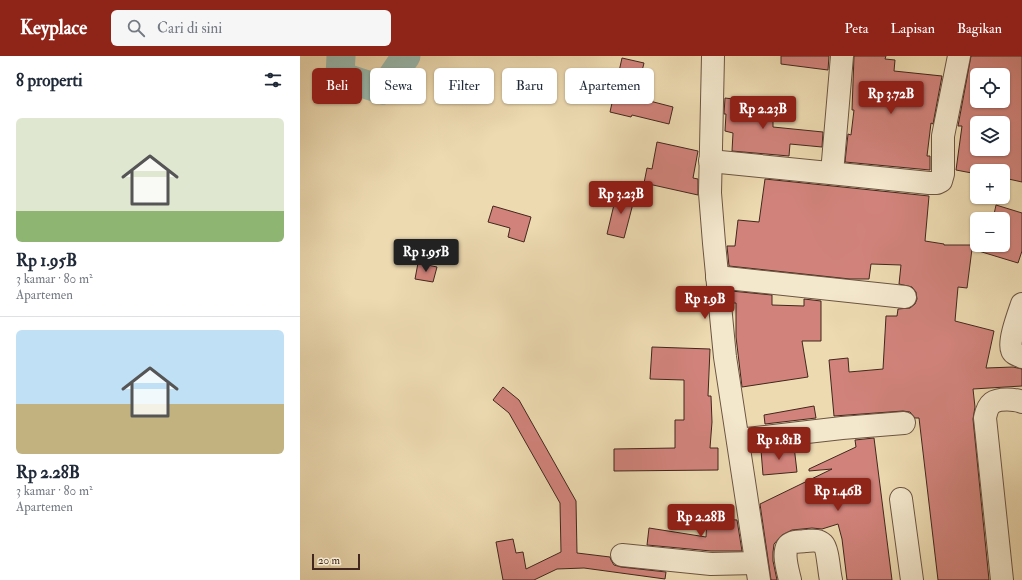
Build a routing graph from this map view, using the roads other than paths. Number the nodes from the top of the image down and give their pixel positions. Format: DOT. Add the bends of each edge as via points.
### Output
graph roads {
  1 [pos="713,56"];
  2 [pos="842,56"];
  3 [pos="959,56"];
  4 [pos="710,161"];
  5 [pos="832,173"];
  6 [pos="717,277"];
  7 [pos="904,297"];
  8 [pos="1022,304"];
  9 [pos="1022,357"];
  10 [pos="1022,402"];
  11 [pos="904,423"];
  12 [pos="738,440"];
  13 [pos="901,499"];
  14 [pos="622,555"];
  15 [pos="758,571"];
  16 [pos="790,580"];
  17 [pos="831,580"];
  18 [pos="912,580"];
  19 [pos="1002,580"];
  1 -- 4 [label="street"];
  2 -- 5 [label="street"];
  3 -- 5 [label="street" via="944,136 941,180 929,183"];
  4 -- 5 [label="street"];
  4 -- 6 [label="street"];
  6 -- 7 [label="street"];
  6 -- 12 [label="street" via="725,357"];
  8 -- 9 [label="street" via="1011,342 1012,350"];
  10 -- 19 [label="street" via="1003,400 992,403 985,418"];
  11 -- 12 [label="street"];
  12 -- 15 [label="street"];
  13 -- 18 [label="street"];
  14 -- 15 [label="street"];
  16 -- 17 [label="street" via="785,557 788,546 792,543 814,540 825,546"];
}
